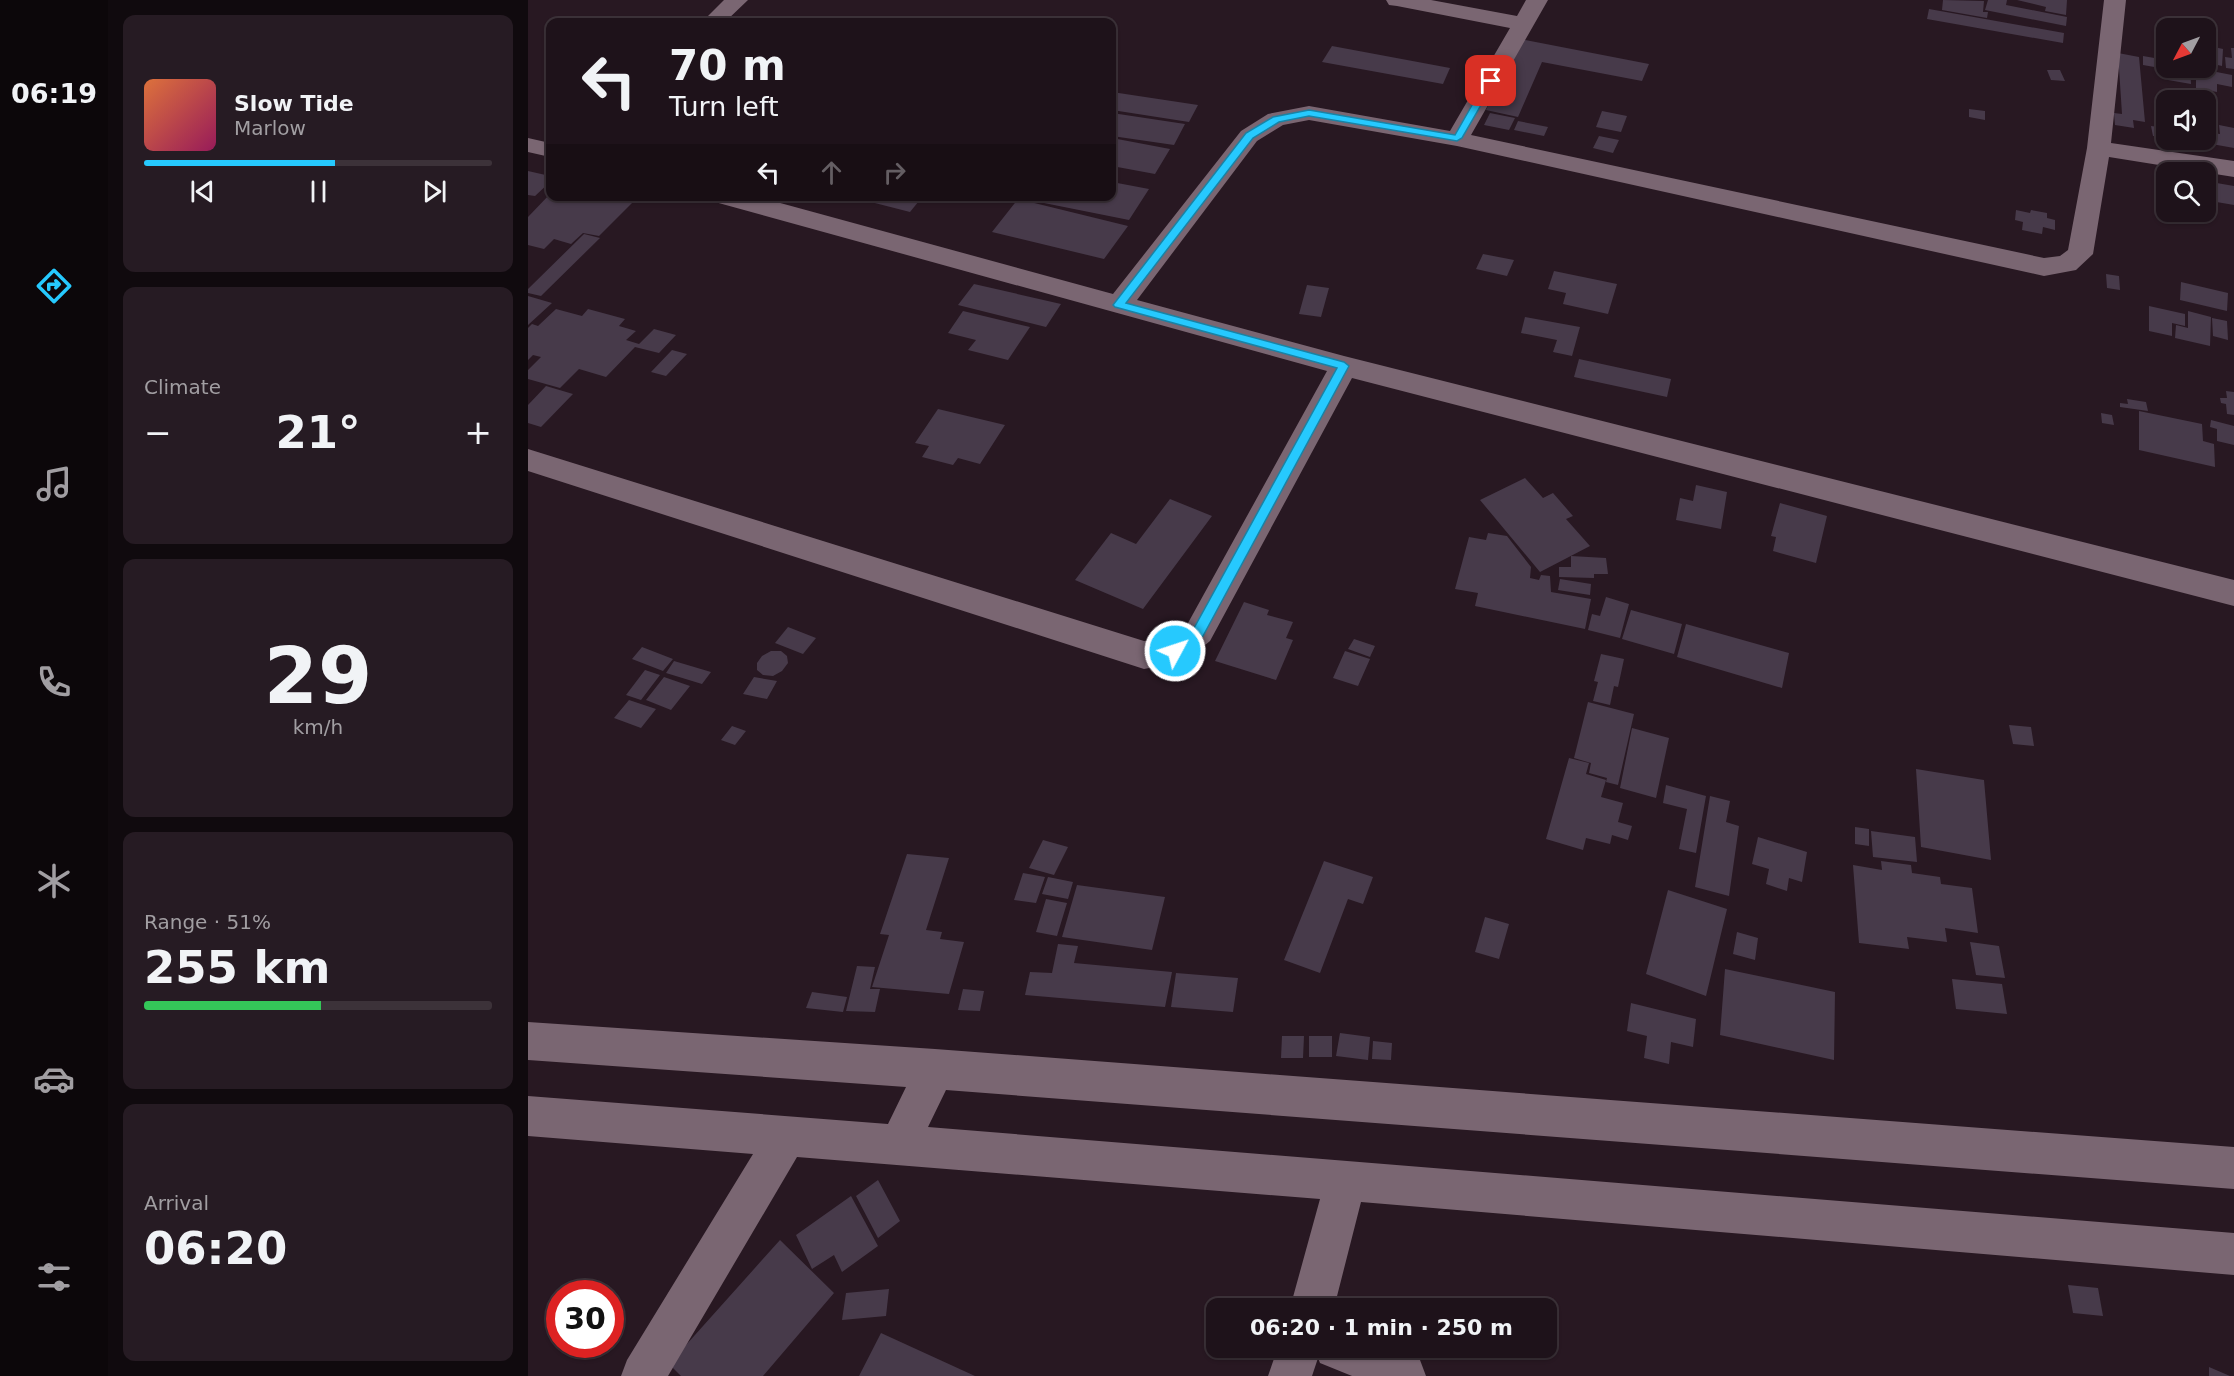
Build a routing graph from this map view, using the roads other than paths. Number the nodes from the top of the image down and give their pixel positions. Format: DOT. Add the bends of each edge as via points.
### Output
graph roads {
  1 [pos="737,0"];
  2 [pos="1397,0"];
  3 [pos="1537,0"];
  4 [pos="2115,0"];
  5 [pos="717,18"];
  6 [pos="1524,24"];
  7 [pos="1457,138"];
  8 [pos="528,145"];
  9 [pos="2100,148"];
  10 [pos="546,149"];
  11 [pos="2234,169"];
  12 [pos="742,201"];
  13 [pos="1119,305"];
  14 [pos="1344,366"];
  15 [pos="528,460"];
  16 [pos="2234,592"];
  17 [pos="528,1041"];
  18 [pos="935,1069"];
  19 [pos="528,1116"];
  20 [pos="786,1137"];
  21 [pos="899,1145"];
  22 [pos="2234,1168"];
  23 [pos="1346,1180"];
  24 [pos="2234,1254"];
  25 [pos="1315,1298"];
  26 [pos="1296,1358"];
  27 [pos="1362,1358"];
  28 [pos="643,1376"];
  29 [pos="1290,1376"];
  30 [pos="1404,1376"];
  1 -- 5 [label="street"];
  2 -- 6 [label="street"];
  3 -- 6 [label="street"];
  4 -- 9 [label="street"];
  6 -- 7 [label="street"];
  7 -- 9 [label="street" via="2044,267 2067,264 2080,254"];
  7 -- 13 [label="street" via="1309,113 1276,119 1249,136"];
  8 -- 10 [label="street"];
  9 -- 11 [label="street"];
  12 -- 13 [label="street"];
  13 -- 14 [label="street"];
  14 -- 15 [label="street" via="1199,632 1175,651 1144,655"];
  14 -- 16 [label="street"];
  17 -- 18 [label="street"];
  18 -- 21 [label="street"];
  18 -- 22 [label="street"];
  19 -- 20 [label="street"];
  20 -- 21 [label="street"];
  20 -- 28 [label="street"];
  21 -- 23 [label="street"];
  23 -- 24 [label="street"];
  23 -- 25 [label="street"];
  26 -- 29 [label="street"];
  27 -- 30 [label="street"];
}
